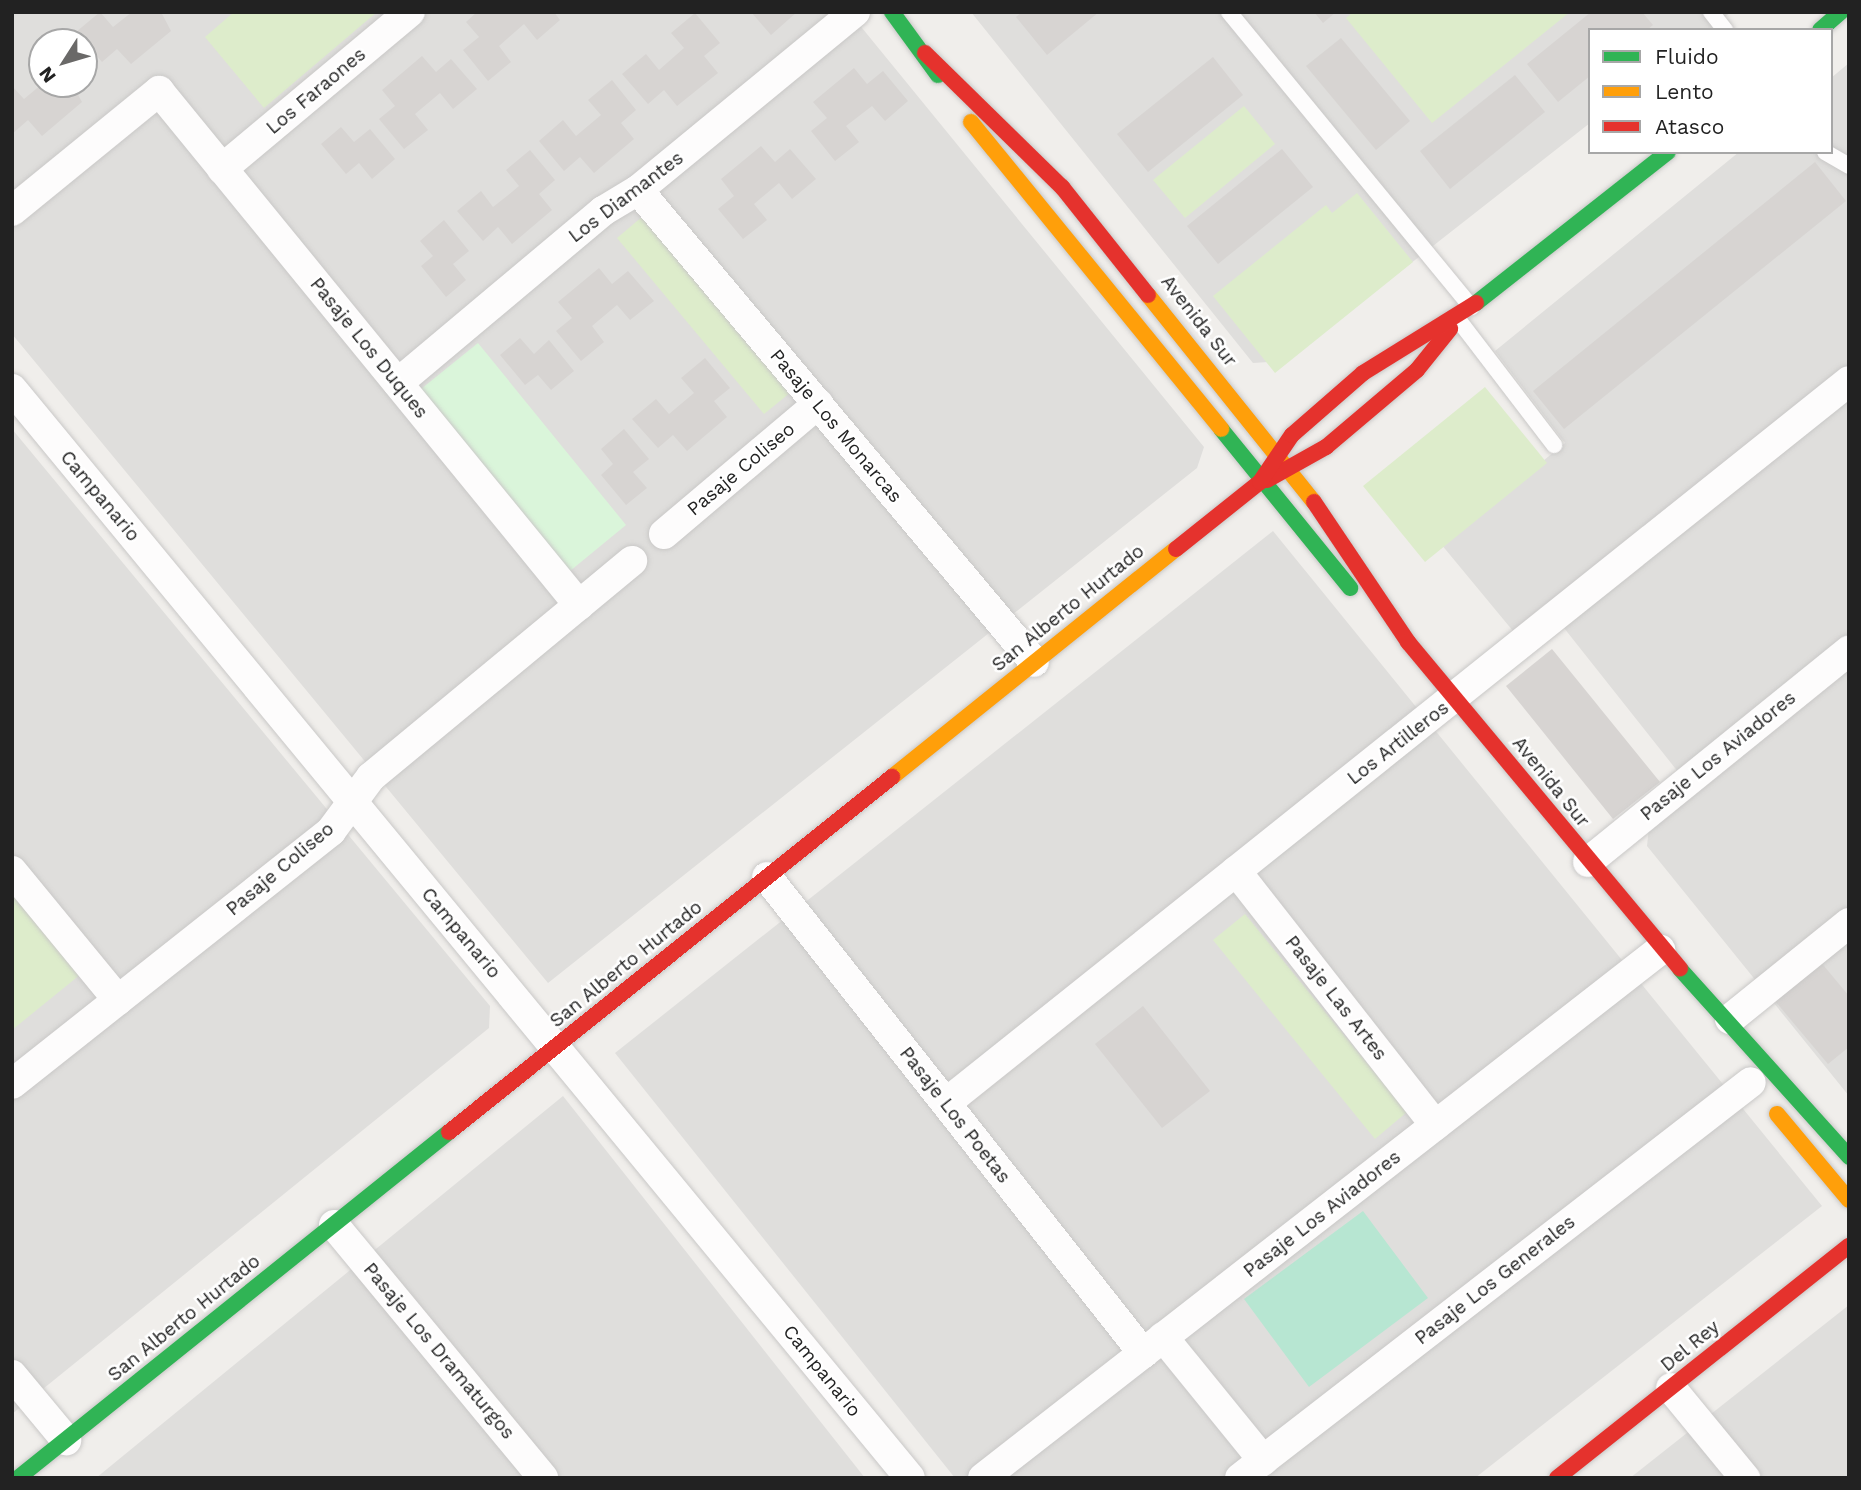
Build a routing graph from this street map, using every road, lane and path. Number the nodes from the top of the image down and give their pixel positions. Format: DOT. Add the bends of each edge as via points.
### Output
graph roads {
  1 [pos="410,12"];
  2 [pos="855,12"];
  3 [pos="892,12"];
  4 [pos="1229,12"];
  5 [pos="1711,12"];
  6 [pos="1842,12"];
  7 [pos="1723,28"];
  8 [pos="1822,28"];
  9 [pos="925,53"];
  10 [pos="1665,154"];
  11 [pos="1828,154"];
  12 [pos="1849,166"];
  13 [pos="222,169"];
  14 [pos="638,190"];
  15 [pos="12,211"];
  16 [pos="1472,307"];
  17 [pos="1457,318"];
  18 [pos="1849,381"];
  19 [pos="398,383"];
  20 [pos="12,389"];
  21 [pos="818,404"];
  22 [pos="1554,445"];
  23 [pos="1276,455"];
  24 [pos="1289,471"];
  25 [pos="1260,482"];
  26 [pos="664,534"];
  27 [pos="632,561"];
  28 [pos="579,605"];
  29 [pos="1408,642"];
  30 [pos="1849,651"];
  31 [pos="1034,662"];
  32 [pos="1455,698"];
  33 [pos="353,802"];
  34 [pos="1588,862"];
  35 [pos="12,871"];
  36 [pos="1237,871"];
  37 [pos="767,877"];
  38 [pos="1849,923"];
  39 [pos="1660,950"];
  40 [pos="118,1000"];
  41 [pos="1719,1023"];
  42 [pos="556,1047"];
  43 [pos="12,1084"];
  44 [pos="1754,1085"];
  45 [pos="946,1102"];
  46 [pos="1435,1125"];
  47 [pos="1849,1157"];
  48 [pos="1849,1200"];
  49 [pos="334,1225"];
  50 [pos="1849,1246"];
  51 [pos="1153,1345"];
  52 [pos="12,1375"];
  53 [pos="1671,1388"];
  54 [pos="66,1440"];
  55 [pos="1251,1469"];
  56 [pos="533,1474"];
  57 [pos="18,1478"];
  58 [pos="910,1478"];
  59 [pos="983,1478"];
  60 [pos="1557,1478"];
  61 [pos="1745,1478"];
  1 -- 13 [label="street, Los Faraones"];
  2 -- 14 [label="street, Los Diamantes"];
  3 -- 9 [label="street, Avenida Sur"];
  4 -- 16 [label="lane"];
  5 -- 7 [label="lane"];
  6 -- 8 [label="street"];
  9 -- 23 [label="street, Avenida Sur" via="1062,187"];
  9 -- 25 [label="street, Avenida Sur" via="980,135"];
  10 -- 16 [label="street"];
  11 -- 12 [label="lane"];
  13 -- 15 [label="street, Pasaje Los Duques" via="159,91"];
  13 -- 19 [label="street, Pasaje Los Duques"];
  14 -- 19 [label="street, Los Diamantes" via="603,211"];
  14 -- 21 [label="street, Pasaje Los Monarcas"];
  16 -- 17 [label="street"];
  17 -- 22 [label="lane"];
  17 -- 23 [label="street" via="1363,373 1304,422"];
  17 -- 24 [label="street" via="1401,384"];
  18 -- 32 [label="street, Los Artilleros"];
  19 -- 28 [label="street, Pasaje Los Duques"];
  20 -- 33 [label="street, Campanario"];
  21 -- 26 [label="street, Pasaje Coliseo"];
  21 -- 31 [label="street, Pasaje Los Monarcas"];
  23 -- 24 [label="street, Avenida Sur"];
  23 -- 25 [label="street"];
  24 -- 25 [label="street"];
  24 -- 29 [label="street, Avenida Sur" via="1341,538"];
  25 -- 29 [label="street, Avenida Sur" via="1352,591"];
  25 -- 31 [label="street, San Alberto Hurtado"];
  27 -- 28 [label="street, Pasaje Coliseo"];
  28 -- 33 [label="street, Pasaje Coliseo" via="371,777"];
  29 -- 32 [label="street, Avenida Sur"];
  30 -- 34 [label="street, Pasaje Los Aviadores"];
  31 -- 37 [label="street, San Alberto Hurtado"];
  32 -- 34 [label="street, Avenida Sur"];
  32 -- 36 [label="street, Los Artilleros"];
  33 -- 40 [label="street, Pasaje Coliseo" via="331,831"];
  33 -- 42 [label="street, Campanario"];
  34 -- 39 [label="street, Avenida Sur"];
  35 -- 40 [label="street"];
  36 -- 45 [label="street, Los Artilleros"];
  36 -- 46 [label="street, Pasaje Las Artes"];
  37 -- 42 [label="street, San Alberto Hurtado"];
  37 -- 45 [label="street, Pasaje Los Poetas"];
  38 -- 41 [label="street"];
  39 -- 41 [label="street, Avenida Sur"];
  39 -- 41 [label="street, Avenida Sur"];
  39 -- 46 [label="street, Pasaje Los Aviadores"];
  40 -- 43 [label="street, Pasaje Coliseo"];
  41 -- 47 [label="street, Avenida Sur"];
  42 -- 49 [label="street, San Alberto Hurtado"];
  42 -- 58 [label="street, Campanario"];
  44 -- 48 [label="street"];
  44 -- 55 [label="street, Pasaje Los Generales"];
  45 -- 51 [label="street, Pasaje Los Poetas"];
  46 -- 51 [label="street, Pasaje Los Aviadores"];
  49 -- 54 [label="street, San Alberto Hurtado"];
  49 -- 56 [label="street, Pasaje Los Dramaturgos"];
  50 -- 53 [label="street, Del Rey"];
  51 -- 55 [label="street, Pasaje Los Poetas"];
  51 -- 59 [label="street, Pasaje Los Aviadores"];
  52 -- 54 [label="street"];
  53 -- 60 [label="street, Del Rey"];
  53 -- 61 [label="street"];
  54 -- 57 [label="street, San Alberto Hurtado"];
}
